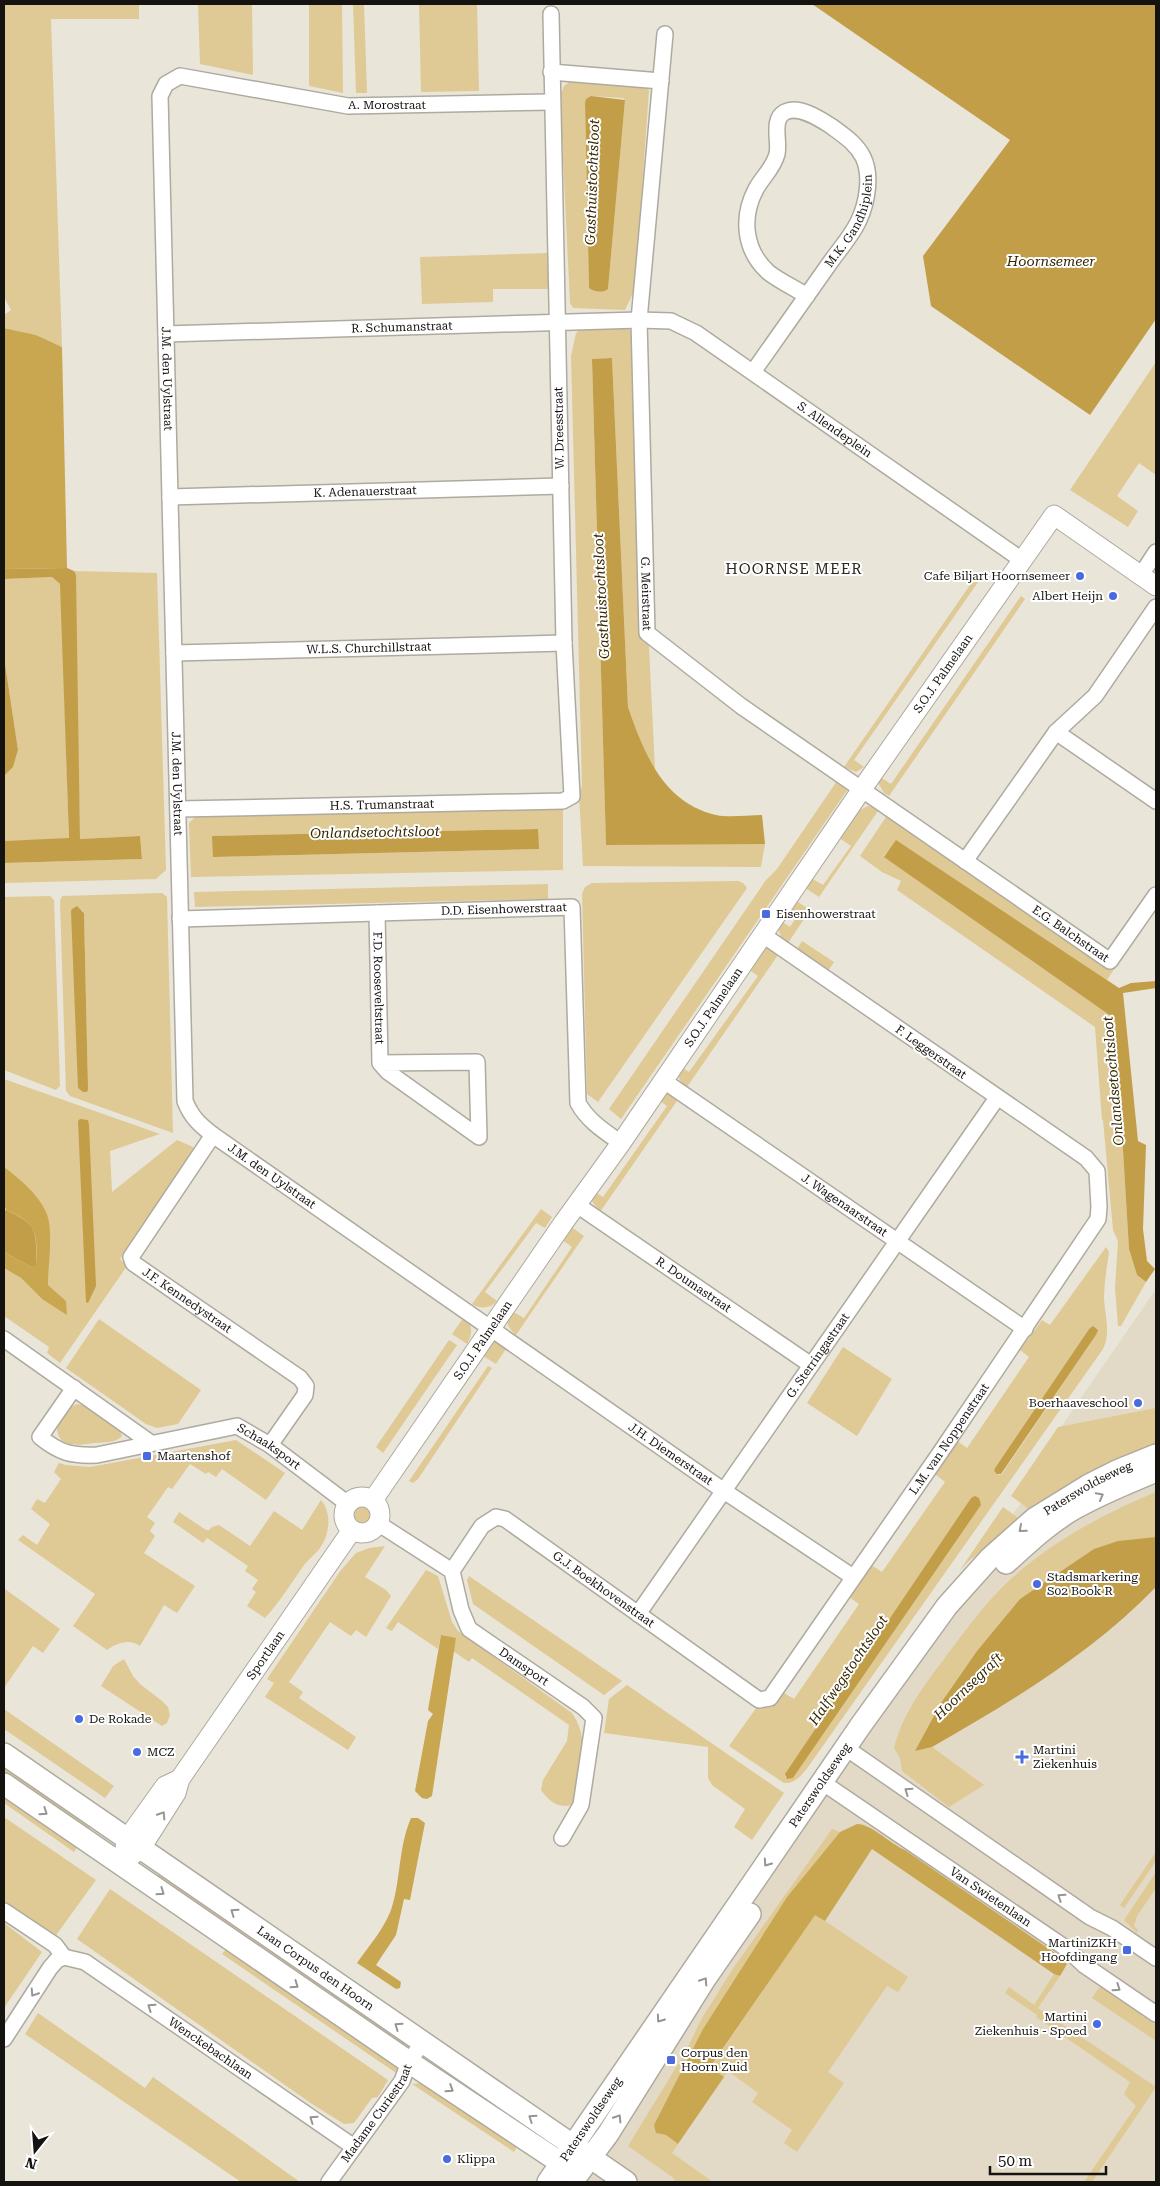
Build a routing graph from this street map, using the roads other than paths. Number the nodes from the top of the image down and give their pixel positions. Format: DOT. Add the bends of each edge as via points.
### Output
graph roads {
  1 [pos="550,14"];
  2 [pos="665,34"];
  3 [pos="551,72"];
  4 [pos="661,82"];
  5 [pos="166,84"];
  6 [pos="552,102"];
  7 [pos="807,296"];
  8 [pos="639,320"];
  9 [pos="557,323"];
  10 [pos="166,334"];
  11 [pos="753,372"];
  12 [pos="561,486"];
  13 [pos="170,497"];
  14 [pos="1156,552"];
  15 [pos="1022,560"];
  16 [pos="1141,575"];
  17 [pos="1156,586"];
  18 [pos="1156,607"];
  19 [pos="564,643"];
  20 [pos="174,653"];
  21 [pos="1056,732"];
  22 [pos="570,784"];
  23 [pos="862,789"];
  24 [pos="1156,801"];
  25 [pos="178,809"];
  26 [pos="965,861"];
  27 [pos="1156,895"];
  28 [pos="377,914"];
  29 [pos="180,919"];
  30 [pos="763,935"];
  31 [pos="380,1063"];
  32 [pos="664,1081"];
  33 [pos="997,1098"];
  34 [pos="213,1135"];
  35 [pos="621,1143"];
  36 [pos="1097,1171"];
  37 [pos="577,1204"];
  38 [pos="898,1241"];
  39 [pos="490,1328"];
  40 [pos="1025,1329"];
  41 [pos="4,1339"];
  42 [pos="811,1366"];
  43 [pos="74,1388"];
  44 [pos="151,1443"];
  45 [pos="270,1445"];
  46 [pos="1156,1455"];
  47 [pos="1156,1471"];
  48 [pos="724,1491"];
  49 [pos="373,1500"];
  50 [pos="348,1504"];
  51 [pos="379,1524"];
  52 [pos="352,1530"];
  53 [pos="452,1571"];
  54 [pos="853,1577"];
  55 [pos="638,1614"];
  56 [pos="770,1698"];
  57 [pos="852,1752"];
  58 [pos="4,1754"];
  59 [pos="4,1784"];
  60 [pos="828,1786"];
  61 [pos="562,1838"];
  62 [pos="134,1844"];
  63 [pos="121,1864"];
  64 [pos="4,1911"];
  65 [pos="64,1957"];
  66 [pos="1156,1958"];
  67 [pos="1156,2014"];
  68 [pos="4,2039"];
  69 [pos="422,2043"];
  70 [pos="409,2062"];
  71 [pos="354,2147"];
  72 [pos="577,2168"];
  73 [pos="329,2182"];
  74 [pos="548,2182"];
  75 [pos="626,2182"];
  1 -- 3 [label="street, W. Dreesstraat"];
  2 -- 4 [label="street"];
  3 -- 4 [label="street"];
  3 -- 6 [label="street, W. Dreesstraat"];
  4 -- 8 [label="street"];
  5 -- 6 [label="street, A. Morostraat" via="180,76 348,106"];
  5 -- 10 [label="street, J.M. den Uylstraat" via="160,96"];
  6 -- 9 [label="street, W. Dreesstraat"];
  7 -- 7 [label="street, M.K. Gandhiplein" via="859,221 868,176 864,158 852,141 802,111 786,111 777,122 778,151 774,166 757,187 748,207 746,228 750,249 768,271"];
  7 -- 11 [label="street, M.K. Gandhiplein"];
  8 -- 9 [label="street, R. Schumanstraat"];
  8 -- 11 [label="street, S. Allendeplein" via="671,322 696,332"];
  8 -- 23 [label="street, G. Meirstraat" via="647,633 741,706"];
  9 -- 10 [label="street, R. Schumanstraat"];
  9 -- 12 [label="street, W. Dreesstraat"];
  10 -- 13 [label="street, J.M. den Uylstraat"];
  11 -- 15 [label="street, S. Allendeplein"];
  12 -- 13 [label="street, K. Adenauerstraat"];
  12 -- 19 [label="street, W. Dreesstraat"];
  13 -- 20 [label="street, J.M. den Uylstraat"];
  14 -- 16 [label="street"];
  15 -- 16 [label="street, S.O.J. Palmelaan" via="1054,515"];
  15 -- 23 [label="street, S.O.J. Palmelaan"];
  16 -- 17 [label="street"];
  18 -- 21 [label="street" via="1095,696"];
  19 -- 20 [label="street, W.L.S. Churchillstraat"];
  19 -- 22 [label="street, W. Dreesstraat"];
  20 -- 25 [label="street, J.M. den Uylstraat"];
  21 -- 24 [label="street"];
  21 -- 26 [label="street"];
  22 -- 25 [label="street, H.S. Trumanstraat" via="572,796 563,801"];
  23 -- 26 [label="street, E.G. Balchstraat"];
  23 -- 30 [label="street, S.O.J. Palmelaan"];
  25 -- 29 [label="street, J.M. den Uylstraat"];
  26 -- 27 [label="street, E.G. Balchstraat" via="1110,961"];
  28 -- 29 [label="street, D.D. Eisenhowerstraat"];
  28 -- 31 [label="street, F.D. Rooseveltstraat"];
  28 -- 35 [label="street, D.D. Eisenhowerstraat" via="572,907 578,1102 585,1115"];
  29 -- 34 [label="street, J.M. den Uylstraat" via="185,1101 197,1123"];
  30 -- 32 [label="street, S.O.J. Palmelaan"];
  30 -- 33 [label="street, F. Leggerstraat"];
  31 -- 31 [label="street" via="388,1072 479,1137 477,1062"];
  32 -- 35 [label="street, S.O.J. Palmelaan"];
  32 -- 38 [label="street, J. Wagenaarstraat"];
  33 -- 36 [label="street, F. Leggerstraat" via="1086,1158"];
  33 -- 38 [label="street, G. Sterringastraat"];
  34 -- 39 [label="street, J.M. den Uylstraat"];
  34 -- 45 [label="street, J.F. Kennedystraat" via="131,1257 133,1263 300,1378 306,1386 305,1395"];
  35 -- 37 [label="street, S.O.J. Palmelaan"];
  36 -- 40 [label="street, L.M. van Noppenstraat" via="1098,1220"];
  37 -- 39 [label="street, S.O.J. Palmelaan"];
  37 -- 42 [label="street, R. Doumastraat"];
  38 -- 40 [label="street, J. Wagenaarstraat"];
  38 -- 42 [label="street, G. Sterringastraat"];
  39 -- 48 [label="street, J.H. Diemerstraat"];
  39 -- 49 [label="street, S.O.J. Palmelaan"];
  40 -- 54 [label="street, L.M. van Noppenstraat"];
  41 -- 43 [label="street"];
  42 -- 48 [label="street, G. Sterringastraat"];
  43 -- 44 [label="street"];
  43 -- 44 [label="street, Schaaksport" via="40,1437 52,1446 69,1455 83,1456"];
  44 -- 45 [label="street, Schaaksport" via="237,1426"];
  45 -- 50 [label="street, Schaaksport"];
  46 -- 57 [label="main road, Paterswoldseweg, one-way" via="1088,1485 1034,1518 1012,1538 925,1633"];
  57 -- 47 [label="main road, Paterswoldseweg, one-way" via="956,1615 1003,1566 1072,1511 1112,1489"];
  48 -- 54 [label="street, J.H. Diemerstraat"];
  48 -- 55 [label="street, G. Sterringastraat"];
  49 -- 50 [label="street" via="360,1497"];
  49 -- 51 [label="street" via="380,1510"];
  50 -- 52 [label="street" via="345,1521"];
  51 -- 52 [label="street" via="367,1533"];
  51 -- 53 [label="street"];
  52 -- 62 [label="street, Sportlaan" via="180,1779 165,1786"];
  53 -- 55 [label="street, G.J. Boekhovenstraat" via="482,1526 496,1517 505,1519"];
  53 -- 61 [label="street, Damsport" via="469,1629 583,1707 594,1718 580,1805"];
  54 -- 56 [label="street, L.M. van Noppenstraat"];
  55 -- 56 [label="street, G.J. Boekhovenstraat" via="759,1700"];
  57 -- 60 [label="main road, Paterswoldseweg"];
  66 -- 57 [label="street, one-way" via="1090,1917"];
  58 -- 62 [label="main road, Laan Corpus den Hoorn"];
  59 -- 63 [label="main road, Laan Corpus den Hoorn, one-way"];
  60 -- 67 [label="street, Van Swietenlaan, one-way" via="1067,1949 1084,1965"];
  60 -- 72 [label="main road, Paterswoldseweg" via="608,2134"];
  62 -- 63 [label="street, Sportlaan"];
  69 -- 62 [label="main road, Laan Corpus den Hoorn, one-way"];
  63 -- 70 [label="main road, Laan Corpus den Hoorn, one-way"];
  64 -- 65 [label="street" via="55,1945"];
  65 -- 68 [label="street, one-way" via="50,1968"];
  71 -- 65 [label="street, Wenckebachlaan, one-way" via="85,1962"];
  69 -- 70 [label="street, Madame Curiestraat"];
  72 -- 69 [label="main road, Laan Corpus den Hoorn, one-way"];
  70 -- 71 [label="street, Madame Curiestraat" via="402,2081"];
  70 -- 72 [label="main road, Laan Corpus den Hoorn, one-way"];
  71 -- 73 [label="street, Madame Curiestraat"];
  72 -- 74 [label="main road, Paterswoldseweg"];
  72 -- 75 [label="main road, Laan Corpus den Hoorn"];
}
